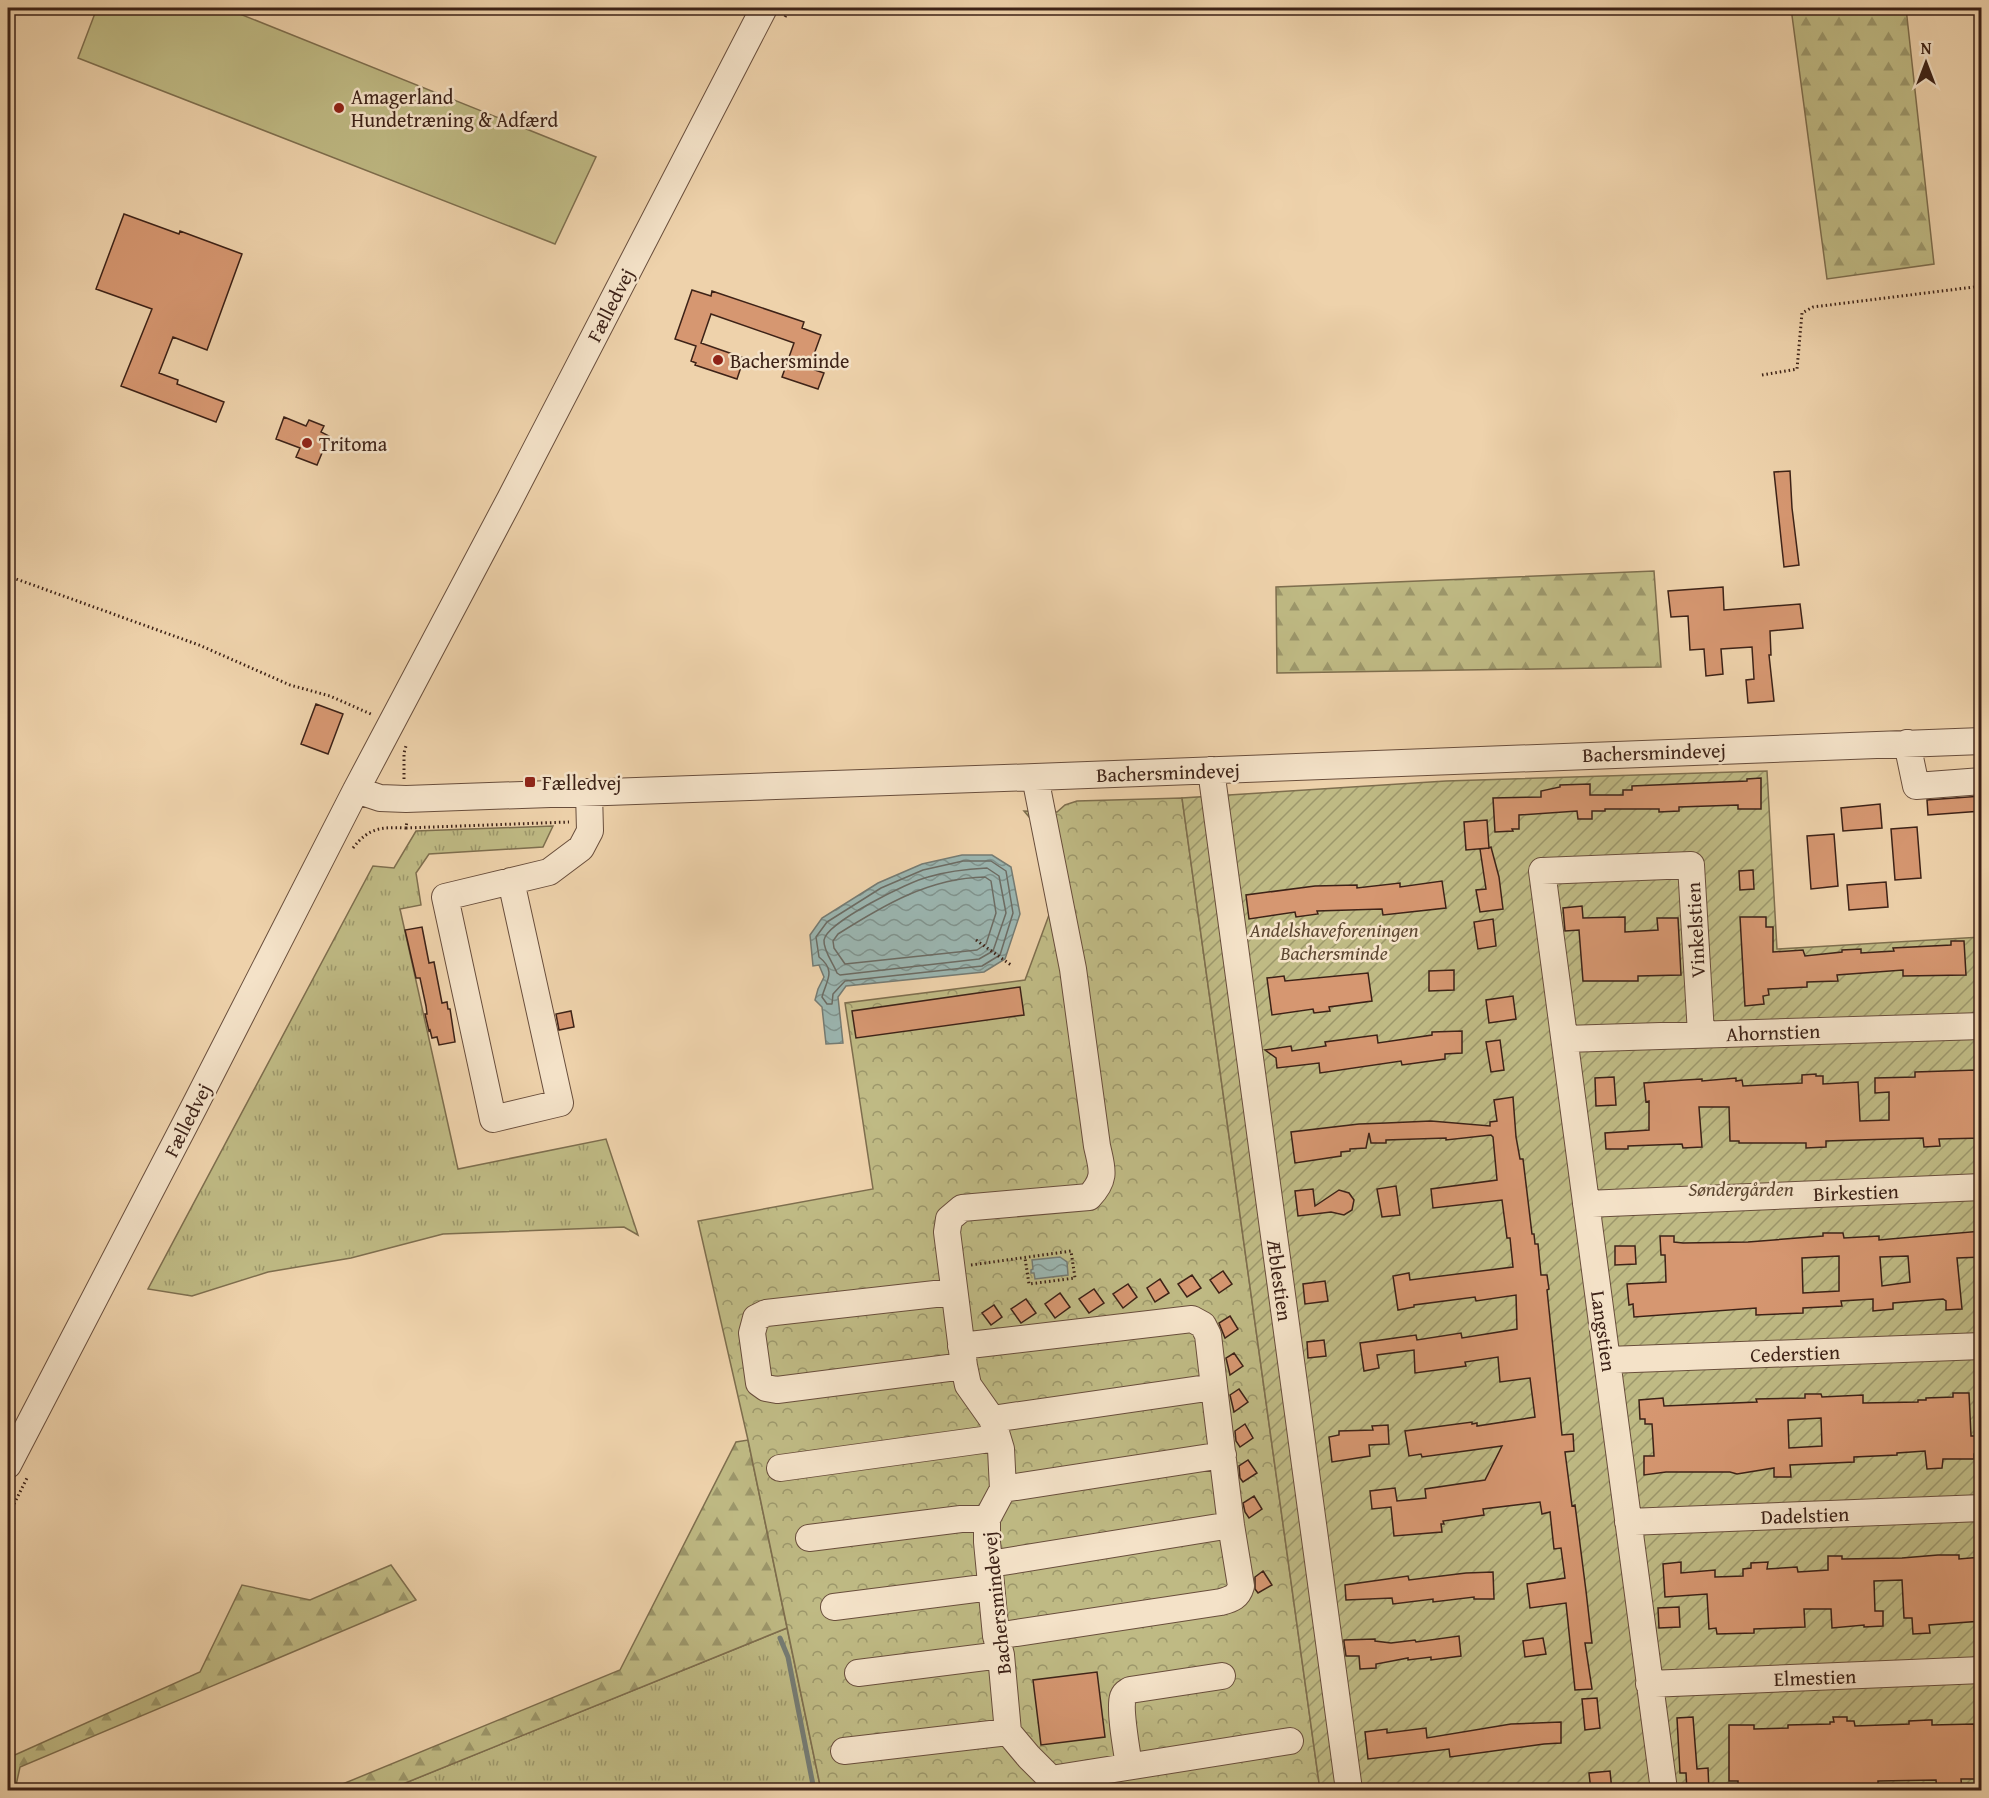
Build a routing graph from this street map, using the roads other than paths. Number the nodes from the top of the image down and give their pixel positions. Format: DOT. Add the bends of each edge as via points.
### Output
graph roads {
  1 [pos="774,13"];
  2 [pos="1982,741"];
  3 [pos="1907,743"];
  4 [pos="1211,770"];
  5 [pos="1035,777"];
  6 [pos="1982,781"];
  7 [pos="356,790"];
  8 [pos="589,792"];
  9 [pos="1542,871"];
  10 [pos="511,881"];
  11 [pos="1982,1026"];
  12 [pos="1701,1034"];
  13 [pos="1565,1039"];
  14 [pos="1982,1187"];
  15 [pos="1587,1204"];
  16 [pos="952,1280"];
  17 [pos="1982,1346"];
  18 [pos="962,1356"];
  19 [pos="1608,1360"];
  20 [pos="1214,1387"];
  21 [pos="994,1429"];
  22 [pos="1223,1455"];
  23 [pos="780,1468"];
  24 [pos="18,1469"];
  25 [pos="1003,1489"];
  26 [pos="1982,1508"];
  27 [pos="987,1520"];
  28 [pos="1628,1522"];
  29 [pos="1231,1525"];
  30 [pos="809,1538"];
  31 [pos="990,1576"];
  32 [pos="834,1608"];
  33 [pos="998,1646"];
  34 [pos="1982,1670"];
  35 [pos="858,1673"];
  36 [pos="1222,1676"];
  37 [pos="1649,1684"];
  38 [pos="1008,1732"];
  39 [pos="1290,1741"];
  40 [pos="844,1751"];
  41 [pos="1129,1767"];
  42 [pos="1052,1785"];
  43 [pos="1349,1791"];
  44 [pos="1664,1791"];
  1 -- 7 [label="street, Fælledvej"];
  2 -- 3 [label="street, Bachersmindevej"];
  3 -- 4 [label="street, Bachersmindevej"];
  3 -- 6 [label="street" via="1916,786"];
  4 -- 5 [label="street, Bachersmindevej"];
  4 -- 43 [label="street, Æblestien"];
  5 -- 8 [label="street, Bachersmindevej"];
  5 -- 16 [label="street" via="1073,969 1102,1171 1099,1186 1089,1197 962,1208 949,1219 946,1232"];
  7 -- 8 [label="street, Bachersmindevej" via="380,798 406,799"];
  7 -- 24 [label="street, Fælledvej"];
  8 -- 10 [label="street" via="590,831 581,848 549,872"];
  9 -- 12 [label="street, Vinkelstien" via="1691,866"];
  9 -- 13 [label="street, Langstien"];
  10 -- 10 [label="street" via="445,897 494,1119 560,1103"];
  11 -- 12 [label="street, Ahornstien"];
  12 -- 13 [label="street, Ahornstien"];
  13 -- 15 [label="street, Langstien"];
  14 -- 15 [label="street, Birkestien"];
  15 -- 19 [label="street, Langstien"];
  16 -- 18 [label="street"];
  16 -- 18 [label="street" via="766,1313 756,1318 752,1333 759,1383 766,1389"];
  17 -- 19 [label="street, Cederstien"];
  18 -- 20 [label="street" via="1192,1319 1203,1325 1208,1335"];
  18 -- 21 [label="street" via="968,1385"];
  19 -- 28 [label="street, Langstien"];
  20 -- 21 [label="street"];
  20 -- 22 [label="street"];
  21 -- 23 [label="street"];
  21 -- 25 [label="street" via="1001,1449"];
  22 -- 25 [label="street"];
  22 -- 29 [label="street"];
  25 -- 27 [label="street, Bachersmindevej"];
  26 -- 28 [label="street, Dadelstien"];
  27 -- 30 [label="street" via="961,1519"];
  27 -- 31 [label="street, Bachersmindevej"];
  28 -- 37 [label="street, Langstien"];
  29 -- 31 [label="street"];
  29 -- 33 [label="street" via="1241,1586 1231,1600"];
  31 -- 32 [label="street"];
  31 -- 33 [label="street, Bachersmindevej"];
  33 -- 35 [label="street"];
  33 -- 38 [label="street, Bachersmindevej"];
  34 -- 37 [label="street, Elmestien"];
  36 -- 41 [label="street" via="1125,1693 1122,1709"];
  37 -- 44 [label="street, Langstien"];
  38 -- 40 [label="street"];
  38 -- 42 [label="street"];
  39 -- 41 [label="street"];
  41 -- 42 [label="street"];
}
